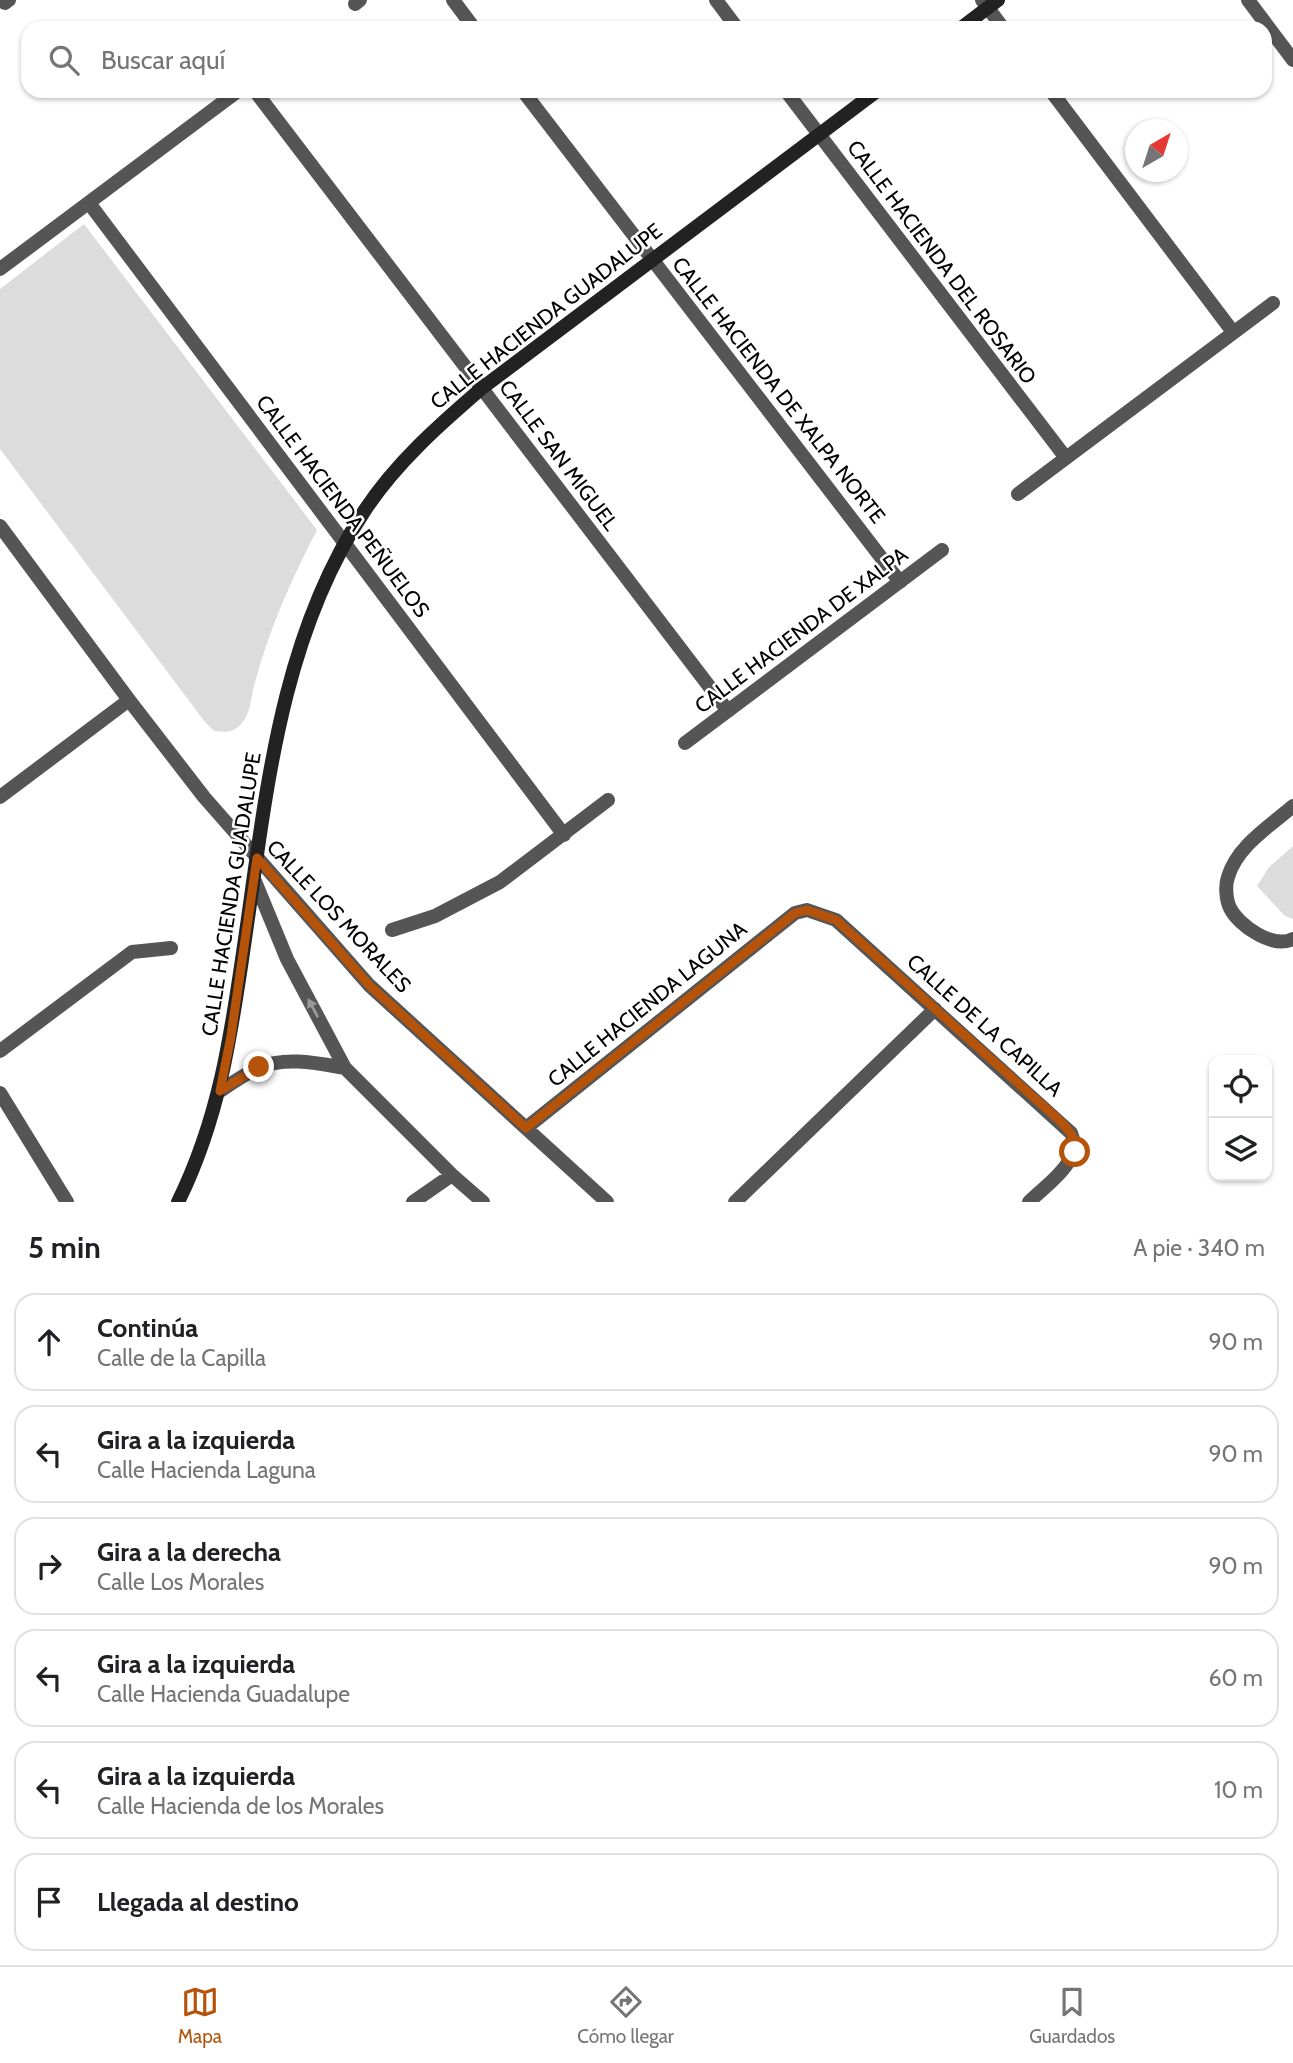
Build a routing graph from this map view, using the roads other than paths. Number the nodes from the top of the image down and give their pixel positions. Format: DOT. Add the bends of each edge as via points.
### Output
graph roads {
  1 [pos="3,0"];
  2 [pos="9,0"];
  3 [pos="453,0"];
  4 [pos="716,0"];
  5 [pos="1248,0"];
  6 [pos="989,3"];
  7 [pos="469,21"];
  8 [pos="732,21"];
  9 [pos="969,21"];
  10 [pos="999,21"];
  11 [pos="1264,21"];
  12 [pos="1272,32"];
  13 [pos="1293,60"];
  14 [pos="229,98"];
  15 [pos="260,98"];
  16 [pos="528,98"];
  17 [pos="791,98"];
  18 [pos="868,98"];
  19 [pos="1056,98"];
  20 [pos="819,135"];
  21 [pos="89,203"];
  22 [pos="652,260"];
  23 [pos="0,270"];
  24 [pos="1273,303"];
  25 [pos="1233,332"];
  26 [pos="482,388"];
  27 [pos="1066,458"];
  28 [pos="1018,494"];
  29 [pos="1,528"];
  30 [pos="346,545"];
  31 [pos="942,550"];
  32 [pos="900,582"];
  33 [pos="129,700"];
  34 [pos="728,711"];
  35 [pos="685,743"];
  36 [pos="0,797"];
  37 [pos="608,800"];
  38 [pos="1293,806"];
  39 [pos="564,835"];
  40 [pos="257,858"];
  41 [pos="254,879"];
  42 [pos="795,913"];
  43 [pos="392,930"];
  44 [pos="1293,939"];
  45 [pos="171,948"];
  46 [pos="935,1009"];
  47 [pos="0,1051"];
  48 [pos="345,1069"];
  49 [pos="220,1091"];
  50 [pos="0,1093"];
  51 [pos="526,1128"];
  52 [pos="452,1175"];
  53 [pos="67,1202"];
  54 [pos="178,1202"];
  55 [pos="413,1202"];
  56 [pos="483,1202"];
  57 [pos="607,1202"];
  58 [pos="735,1202"];
  59 [pos="1029,1202"];
  1 -- 2 [label="street"];
  3 -- 7 [label="street"];
  4 -- 8 [label="street"];
  5 -- 11 [label="street"];
  6 -- 9 [label="street"];
  6 -- 10 [label="street"];
  12 -- 13 [label="street"];
  14 -- 21 [label="street"];
  15 -- 26 [label="street, CALLE SAN MIGUEL"];
  16 -- 22 [label="street, CALLE HACIENDA DE XALPA NORTE"];
  17 -- 20 [label="street, CALLE HACIENDA DEL ROSARIO"];
  18 -- 20 [label="street, CALLE HACIENDA GUADALUPE"];
  19 -- 25 [label="street"];
  20 -- 22 [label="street, CALLE HACIENDA GUADALUPE"];
  20 -- 27 [label="street, CALLE HACIENDA DEL ROSARIO"];
  21 -- 23 [label="street"];
  21 -- 30 [label="street, CALLE HACIENDA PEÑUELOS"];
  22 -- 26 [label="street, CALLE HACIENDA GUADALUPE"];
  22 -- 32 [label="street, CALLE HACIENDA DE XALPA NORTE"];
  24 -- 25 [label="street"];
  25 -- 27 [label="street"];
  26 -- 30 [label="street, CALLE HACIENDA GUADALUPE" via="396,470"];
  26 -- 34 [label="street, CALLE SAN MIGUEL"];
  27 -- 28 [label="street"];
  29 -- 33 [label="street, CALLE LOS MORALES"];
  30 -- 39 [label="street, CALLE HACIENDA PEÑUELOS"];
  30 -- 40 [label="street, CALLE HACIENDA GUADALUPE" via="319,592 299,648 279,720"];
  31 -- 32 [label="street, CALLE HACIENDA DE XALPA"];
  32 -- 34 [label="street, CALLE HACIENDA DE XALPA"];
  33 -- 36 [label="street"];
  33 -- 40 [label="street, CALLE LOS MORALES"];
  34 -- 35 [label="street, CALLE HACIENDA DE XALPA"];
  37 -- 39 [label="street"];
  38 -- 44 [label="street" via="1241,851 1227,877 1226,893 1230,909 1258,937"];
  39 -- 43 [label="street" via="491,887 435,916"];
  40 -- 41 [label="street, CALLE HACIENDA GUADALUPE"];
  40 -- 51 [label="street, CALLE LOS MORALES" via="369,985"];
  48 -- 41 [label="street, one-way" via="287,959"];
  41 -- 49 [label="street, CALLE HACIENDA GUADALUPE"];
  42 -- 46 [label="street, CALLE DE LA CAPILLA" via="807,910 836,920"];
  42 -- 51 [label="street, CALLE HACIENDA LAGUNA"];
  45 -- 47 [label="street" via="132,952"];
  46 -- 58 [label="street"];
  46 -- 59 [label="street, CALLE DE LA CAPILLA" via="1072,1133 1076,1143 1072,1159"];
  48 -- 49 [label="street" via="309,1062 259,1067"];
  48 -- 52 [label="street"];
  49 -- 54 [label="street, CALLE HACIENDA GUADALUPE"];
  50 -- 53 [label="street"];
  51 -- 57 [label="street, CALLE LOS MORALES"];
  52 -- 55 [label="street"];
  52 -- 56 [label="street"];
}
